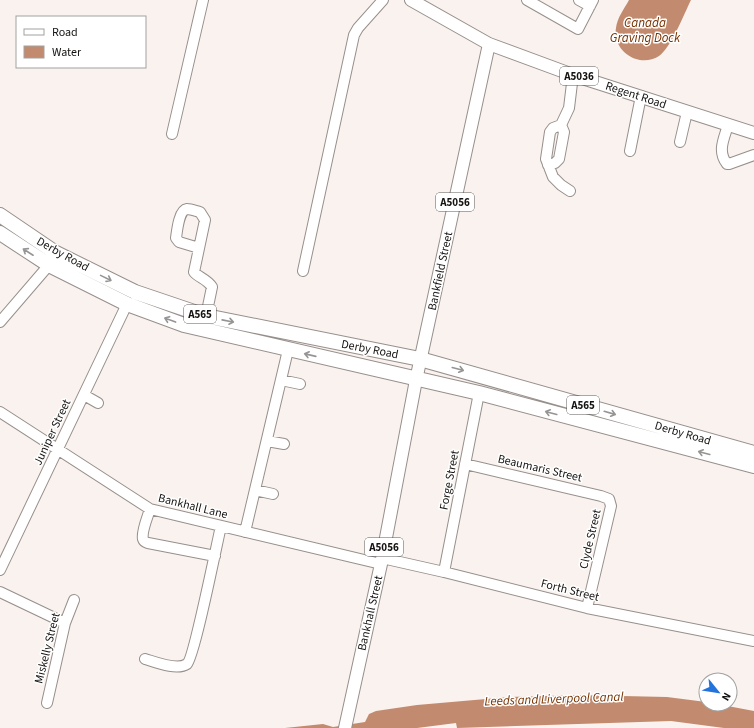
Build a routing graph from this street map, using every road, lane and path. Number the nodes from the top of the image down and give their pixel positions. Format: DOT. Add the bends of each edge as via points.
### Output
graph roads {
  1 [pos="203,0"];
  2 [pos="383,0"];
  3 [pos="412,0"];
  4 [pos="527,0"];
  5 [pos="579,0"];
  6 [pos="591,3"];
  7 [pos="489,44"];
  8 [pos="573,75"];
  9 [pos="641,96"];
  10 [pos="687,112"];
  11 [pos="728,125"];
  12 [pos="754,133"];
  13 [pos="172,134"];
  14 [pos="680,142"];
  15 [pos="630,150"];
  16 [pos="754,155"];
  17 [pos="570,191"];
  18 [pos="0,215"];
  19 [pos="0,233"];
  20 [pos="199,248"];
  21 [pos="49,265"];
  22 [pos="303,271"];
  23 [pos="127,304"];
  24 [pos="206,316"];
  25 [pos="0,322"];
  26 [pos="312,338"];
  27 [pos="288,350"];
  28 [pos="420,359"];
  29 [pos="280,380"];
  30 [pos="416,380"];
  31 [pos="300,384"];
  32 [pos="479,393"];
  33 [pos="84,395"];
  34 [pos="98,403"];
  35 [pos="522,405"];
  36 [pos="0,412"];
  37 [pos="267,441"];
  38 [pos="284,444"];
  39 [pos="58,450"];
  40 [pos="754,454"];
  41 [pos="465,464"];
  42 [pos="754,466"];
  43 [pos="255,490"];
  44 [pos="272,494"];
  45 [pos="609,499"];
  46 [pos="150,509"];
  47 [pos="221,526"];
  48 [pos="246,532"];
  49 [pos="215,556"];
  50 [pos="382,561"];
  51 [pos="0,570"];
  52 [pos="444,572"];
  53 [pos="0,592"];
  54 [pos="74,600"];
  55 [pos="587,608"];
  56 [pos="65,623"];
  57 [pos="754,641"];
  58 [pos="145,659"];
  59 [pos="47,703"];
  60 [pos="345,728"];
  1 -- 13 [label="street"];
  2 -- 22 [label="street" via="354,35"];
  3 -- 7 [label="main road, Regent Road / A5036"];
  4 -- 6 [label="street" via="578,29"];
  5 -- 6 [label="street"];
  7 -- 8 [label="main road, Regent Road / A5036"];
  7 -- 28 [label="main road, Bankfield Street / A5056"];
  8 -- 9 [label="main road, Regent Road / A5036"];
  8 -- 17 [label="street" via="569,108 561,125 550,132 546,154 553,177"];
  9 -- 10 [label="main road, Regent Road / A5036"];
  9 -- 15 [label="street"];
  10 -- 11 [label="main road, Regent Road / A5036"];
  10 -- 14 [label="street"];
  11 -- 12 [label="main road, Regent Road / A5036"];
  11 -- 16 [label="street" via="721,149 727,164"];
  18 -- 24 [label="highway, Derby Road / A565, one-way" via="56,253 129,289"];
  21 -- 19 [label="highway, Derby Road / A565, one-way"];
  20 -- 24 [label="street" via="194,272 212,287"];
  21 -- 23 [label="highway, Derby Road / A565"];
  21 -- 25 [label="street"];
  27 -- 23 [label="highway, Derby Road / A565, one-way" via="184,325"];
  23 -- 33 [label="street, Juniper Street"];
  24 -- 26 [label="highway, Derby Road / A565, one-way"];
  26 -- 28 [label="highway, Derby Road / A565"];
  26 -- 30 [label="highway" via="332,350 407,368 413,372"];
  27 -- 29 [label="street"];
  30 -- 27 [label="highway, Derby Road / A565, one-way"];
  28 -- 30 [label="main road, Bankfield Street / A5056"];
  28 -- 35 [label="highway" via="424,369 432,375 503,394"];
  28 -- 40 [label="highway, Derby Road / A565, one-way"];
  29 -- 31 [label="street"];
  29 -- 37 [label="street"];
  30 -- 32 [label="highway, Derby Road / A565"];
  30 -- 50 [label="main road, Bankhall Street / A5056"];
  32 -- 35 [label="highway, Derby Road / A565"];
  32 -- 41 [label="street, Forge Street"];
  33 -- 34 [label="street"];
  33 -- 39 [label="street, Juniper Street"];
  42 -- 35 [label="highway, Derby Road / A565, one-way"];
  36 -- 39 [label="street, Bankhall Lane"];
  37 -- 38 [label="street"];
  37 -- 43 [label="street"];
  39 -- 46 [label="street, Bankhall Lane"];
  39 -- 51 [label="street, Juniper Street"];
  41 -- 45 [label="street, Beaumaris Street"];
  41 -- 52 [label="street, Forge Street"];
  43 -- 44 [label="street"];
  43 -- 48 [label="street"];
  45 -- 55 [label="street, Clyde Street" via="611,506"];
  46 -- 47 [label="street, Bankhall Lane"];
  46 -- 49 [label="street" via="144,529 144,541"];
  47 -- 48 [label="street, Bankhall Lane"];
  47 -- 49 [label="street"];
  48 -- 50 [label="street, Bankhall Lane"];
  49 -- 58 [label="street" via="189,662 169,666"];
  50 -- 52 [label="street, Forth Street"];
  50 -- 60 [label="main road, Bankhall Street / A5056"];
  52 -- 55 [label="street, Forth Street"];
  53 -- 56 [label="street"];
  54 -- 56 [label="street, Miskelly Street"];
  55 -- 57 [label="street, Forth Street"];
  56 -- 59 [label="street, Miskelly Street"];
}
